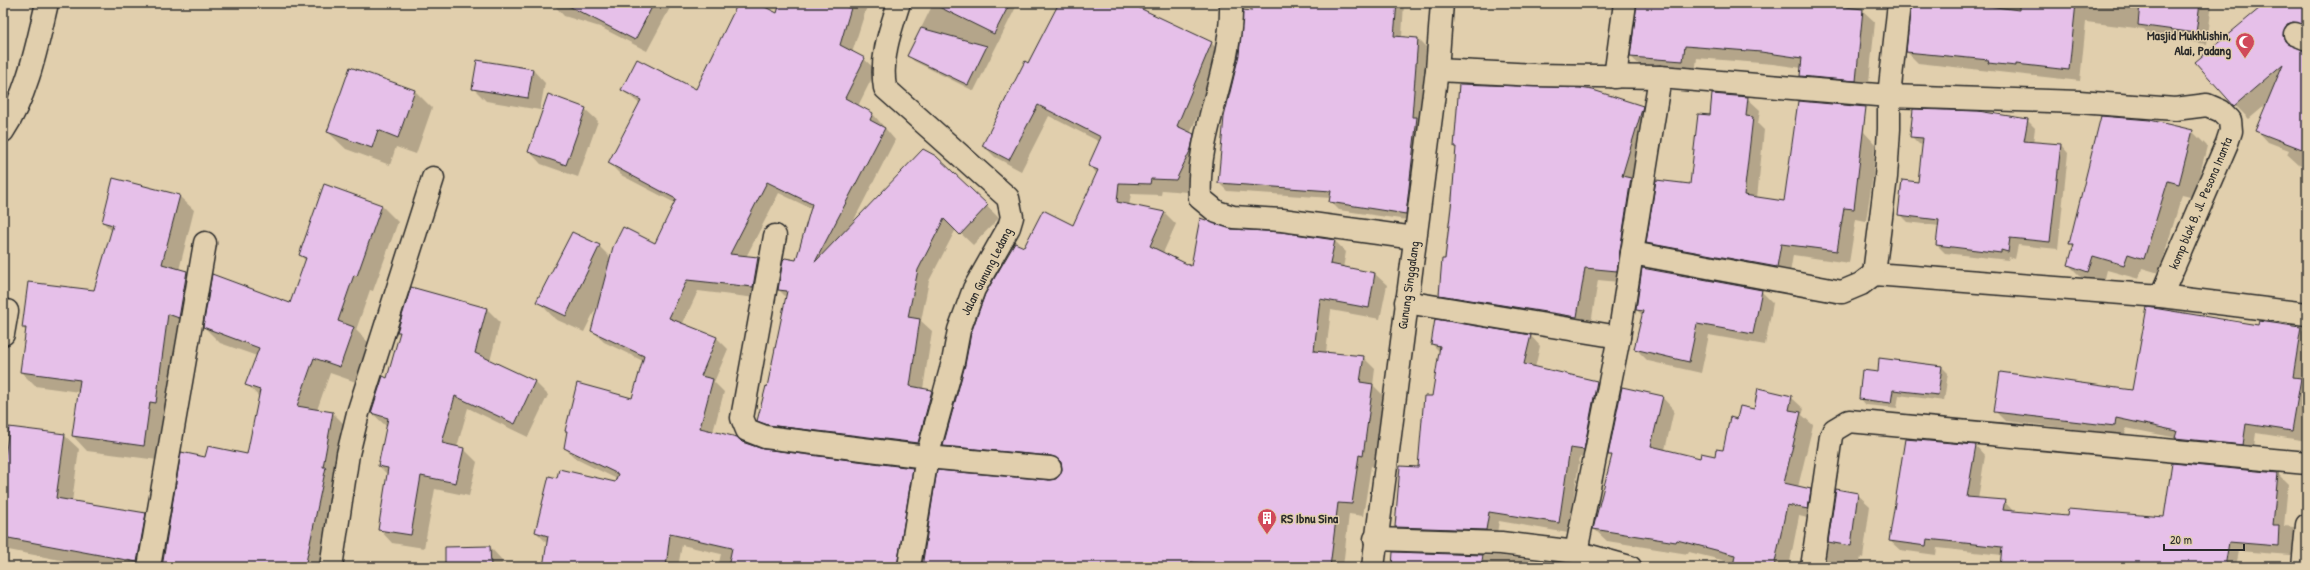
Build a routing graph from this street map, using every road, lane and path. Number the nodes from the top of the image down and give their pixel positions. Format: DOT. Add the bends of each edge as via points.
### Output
graph roads {
  1 [pos="47,3"];
  2 [pos="899,3"];
  3 [pos="1231,3"];
  4 [pos="1442,3"];
  5 [pos="1625,3"];
  6 [pos="1899,3"];
  7 [pos="1437,70"];
  8 [pos="1615,77"];
  9 [pos="1660,77"];
  10 [pos="1889,96"];
  11 [pos="3,131"];
  12 [pos="433,178"];
  13 [pos="775,236"];
  14 [pos="1415,238"];
  15 [pos="205,243"];
  16 [pos="1632,253"];
  17 [pos="1874,274"];
  18 [pos="2161,296"];
  19 [pos="1406,302"];
  20 [pos="7,311"];
  21 [pos="2307,314"];
  22 [pos="3,334"];
  23 [pos="1619,338"];
  24 [pos="927,457"];
  25 [pos="2307,463"];
  26 [pos="1050,468"];
  27 [pos="2307,525"];
  28 [pos="1375,539"];
  29 [pos="1576,552"];
  30 [pos="149,567"];
  31 [pos="331,567"];
  32 [pos="909,567"];
  33 [pos="1373,567"];
  34 [pos="1630,567"];
  35 [pos="1812,567"];
  36 [pos="1815,567"];
  37 [pos="2303,567"];
  1 -- 11 [label="street" via="26,80"];
  2 -- 24 [label="street, Jalan Gunung Ledang" via="884,53 885,88 1008,198 1012,217 965,311"];
  3 -- 14 [label="street" via="1228,46 1207,124 1199,184 1200,198 1217,212 1233,217 1282,220"];
  4 -- 7 [label="street, Gunung Singgalang"];
  5 -- 8 [label="street"];
  6 -- 10 [label="street"];
  7 -- 8 [label="street"];
  7 -- 14 [label="street, Gunung Singgalang"];
  8 -- 9 [label="street"];
  9 -- 10 [label="street"];
  9 -- 16 [label="street"];
  10 -- 17 [label="street" via="1890,129 1886,177"];
  10 -- 18 [label="street, komp blok B, Jl. Pesona Inanta" via="2078,102 2175,109 2207,105 2221,111 2230,120 2231,131"];
  12 -- 31 [label="street" via="358,413 348,454"];
  13 -- 24 [label="street" via="742,418 744,427 765,436"];
  14 -- 19 [label="street, Gunung Singgalang"];
  15 -- 30 [label="street"];
  16 -- 17 [label="street" via="1842,292 1861,284"];
  16 -- 23 [label="street"];
  17 -- 18 [label="street"];
  18 -- 21 [label="street"];
  19 -- 23 [label="street"];
  19 -- 28 [label="street, Gunung Singgalang"];
  20 -- 22 [label="street"];
  23 -- 29 [label="street"];
  24 -- 26 [label="street"];
  24 -- 32 [label="street, Jalan Gunung Ledang"];
  25 -- 35 [label="street" via="1849,421 1834,430 1831,436"];
  27 -- 37 [label="street"];
  28 -- 29 [label="street" via="1501,543"];
  28 -- 33 [label="street, Gunung Singgalang"];
  29 -- 34 [label="street"];
  35 -- 36 [label="street"];
}
